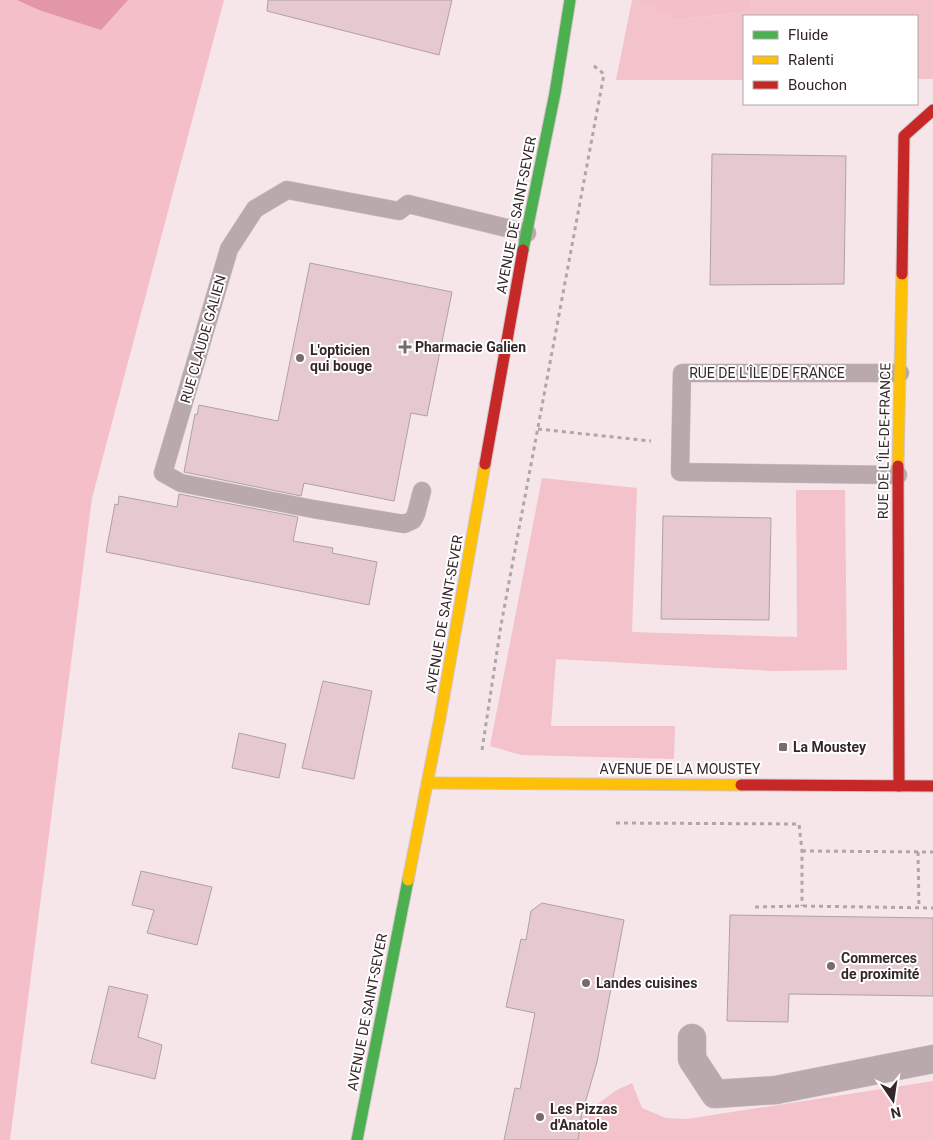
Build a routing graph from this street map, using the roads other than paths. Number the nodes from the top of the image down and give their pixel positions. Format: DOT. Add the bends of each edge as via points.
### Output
graph roads {
  1 [pos="570,0"];
  2 [pos="580,0"];
  3 [pos="555,93"];
  4 [pos="933,110"];
  5 [pos="527,233"];
  6 [pos="900,373"];
  7 [pos="898,475"];
  8 [pos="422,491"];
  9 [pos="428,783"];
  10 [pos="899,786"];
  11 [pos="933,786"];
  12 [pos="692,1038"];
  13 [pos="933,1059"];
  14 [pos="357,1140"];
  1 -- 3 [label="main road, AVENUE DE SAINT-SEVER"];
  2 -- 3 [label="main road, AVENUE DE SAINT-SEVER"];
  3 -- 5 [label="main road, AVENUE DE SAINT-SEVER"];
  4 -- 6 [label="main road, RUE DE L'ÎLE-DE-FRANCE" via="904,136"];
  5 -- 8 [label="lane, RUE CLAUDE GALIEN" via="408,204 399,212 287,190 255,209 229,250 164,473 181,483 404,524 413,520"];
  5 -- 9 [label="main road, AVENUE DE SAINT-SEVER"];
  6 -- 7 [label="main road, RUE DE L'ÎLE-DE-FRANCE"];
  6 -- 7 [label="lane, RUE DE L'ÎLE DE FRANCE" via="682,373 680,472"];
  7 -- 10 [label="main road, RUE DE L'ÎLE-DE-FRANCE"];
  9 -- 10 [label="main road, AVENUE DE LA MOUSTEY"];
  9 -- 14 [label="main road, AVENUE DE SAINT-SEVER"];
  10 -- 11 [label="main road, AVENUE DE LA MOUSTEY"];
  12 -- 13 [label="street" via="692,1059 715,1094 776,1090"];
}
